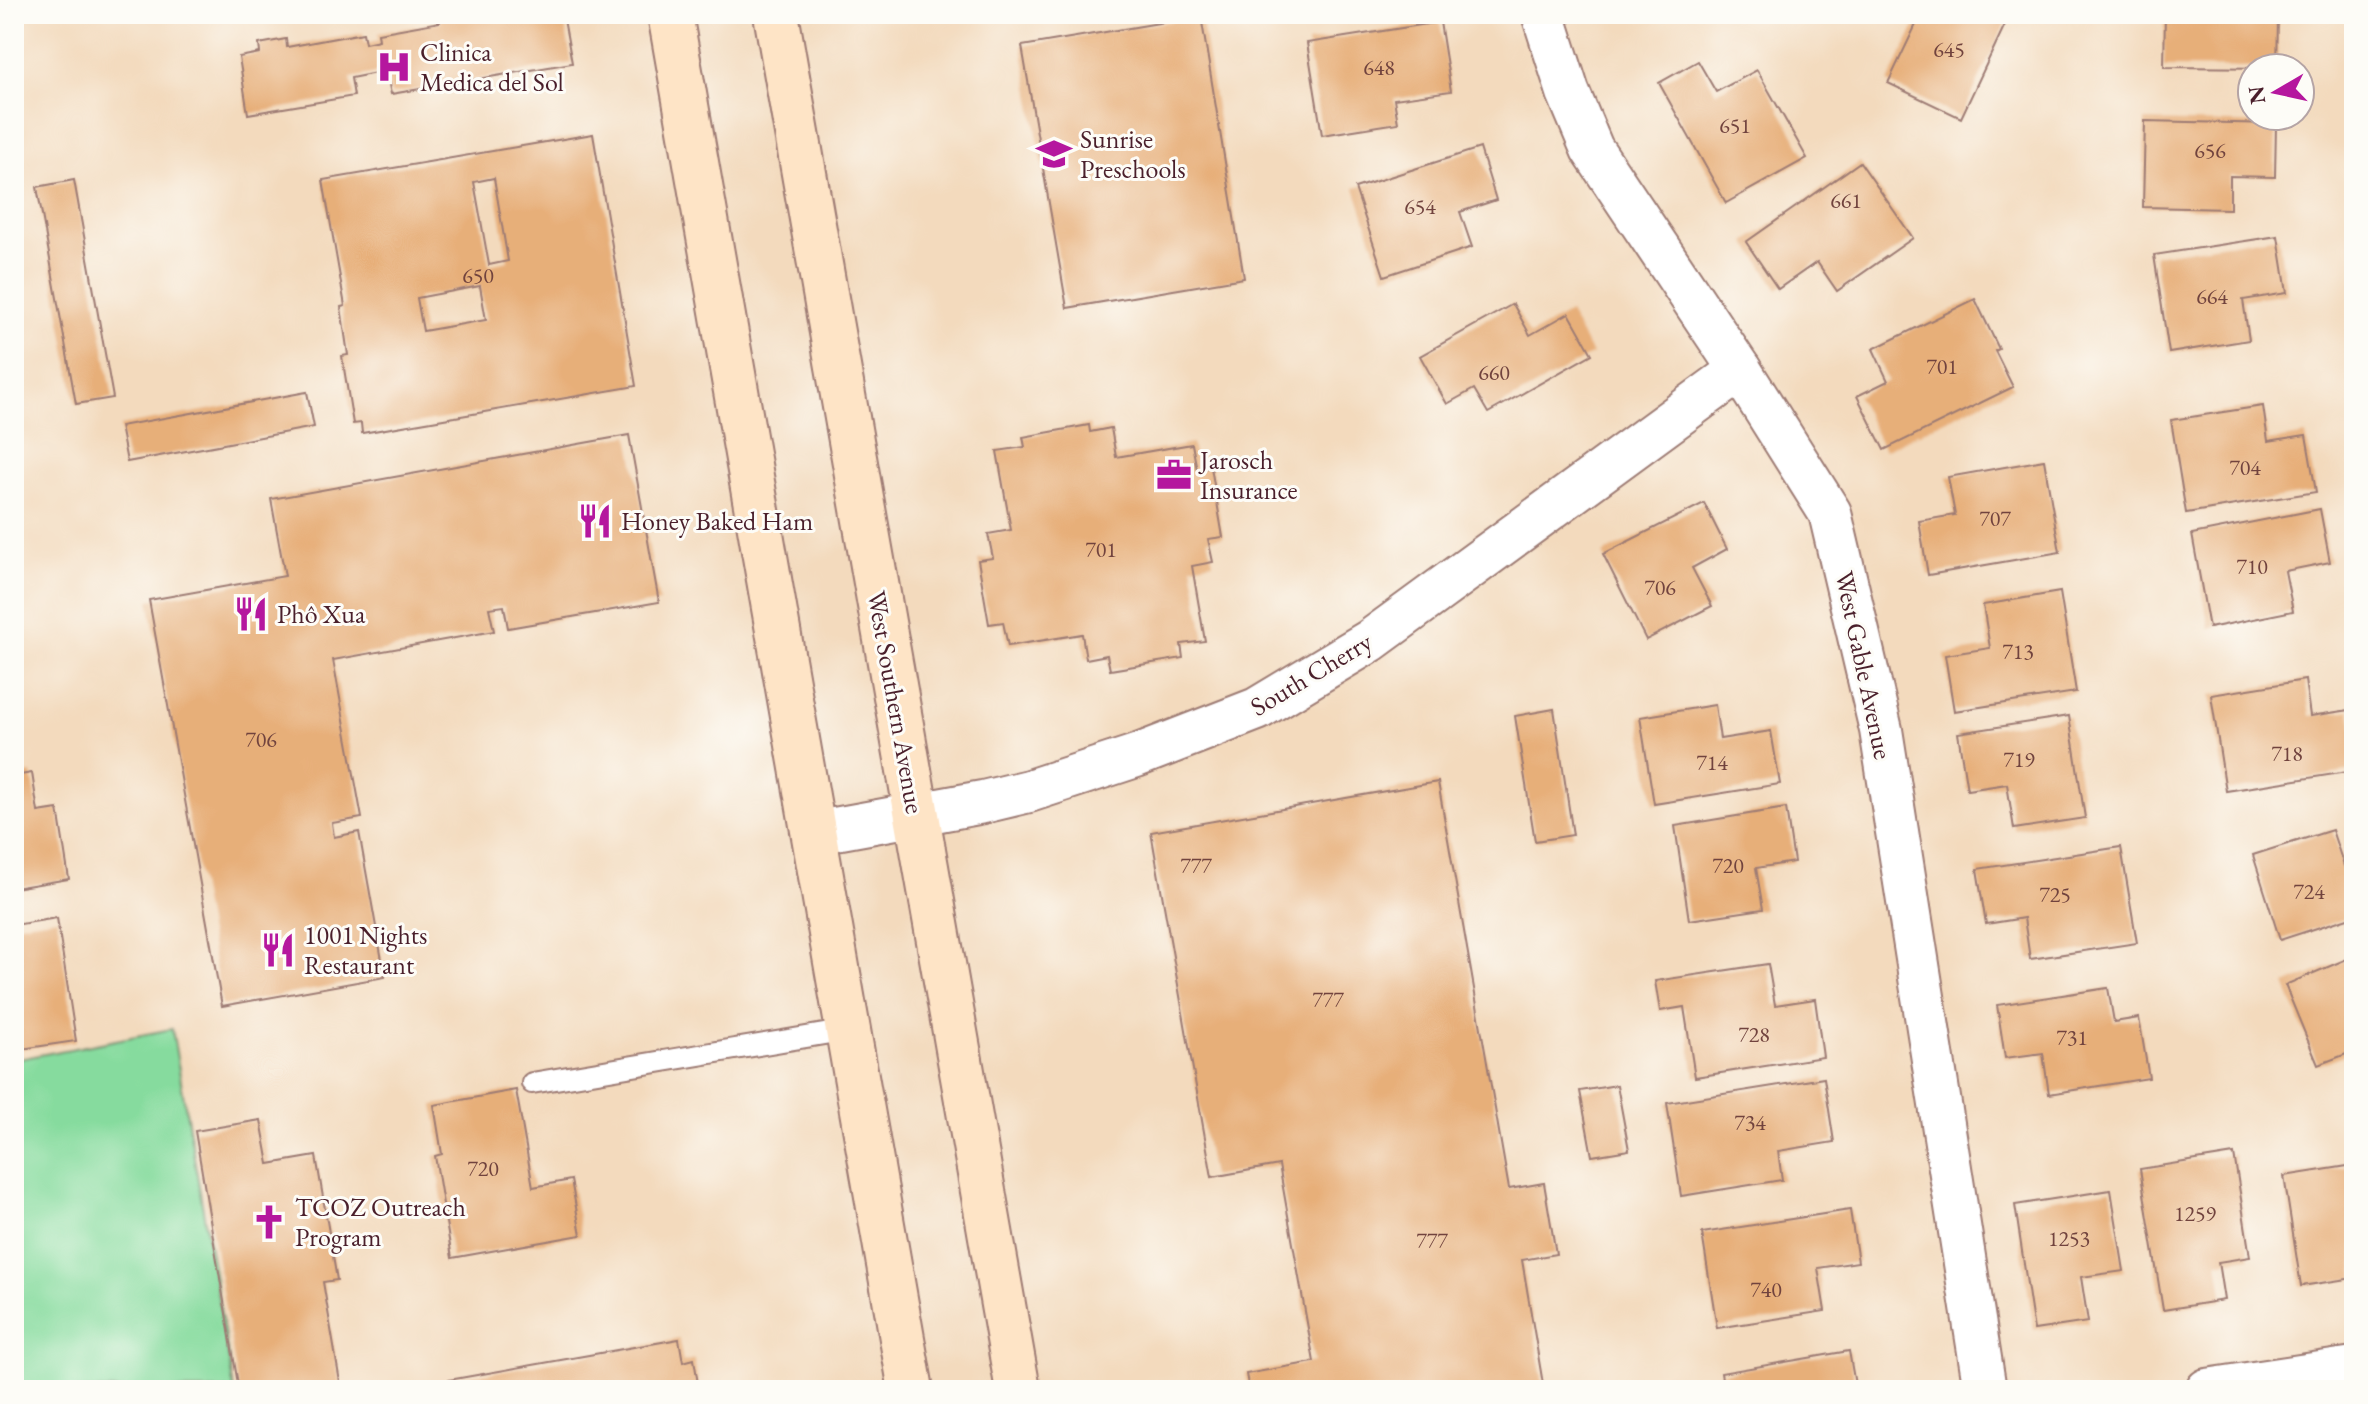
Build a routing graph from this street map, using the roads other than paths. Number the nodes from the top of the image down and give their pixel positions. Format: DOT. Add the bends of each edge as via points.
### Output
graph roads {
  1 [pos="670,14"];
  2 [pos="776,14"];
  3 [pos="1543,14"];
  4 [pos="1740,370"];
  5 [pos="916,814"];
  6 [pos="813,833"];
  7 [pos="848,1030"];
  8 [pos="532,1083"];
  9 [pos="2354,1368"];
  10 [pos="911,1390"];
  11 [pos="1018,1390"];
  12 [pos="1985,1390"];
  13 [pos="2207,1390"];
  1 -- 6 [label="main road"];
  2 -- 5 [label="main road, West Southern Avenue"];
  3 -- 4 [label="street, West Gable Avenue" via="1592,149"];
  4 -- 5 [label="street, South Cherry" via="1370,641 1257,709 1029,791"];
  4 -- 12 [label="street, West Gable Avenue" via="1830,513 1881,730"];
  5 -- 6 [label="street, South Cherry"];
  5 -- 11 [label="main road, West Southern Avenue"];
  6 -- 7 [label="main road"];
  7 -- 8 [label="lane"];
  7 -- 10 [label="main road"];
  9 -- 13 [label="street"];
}
